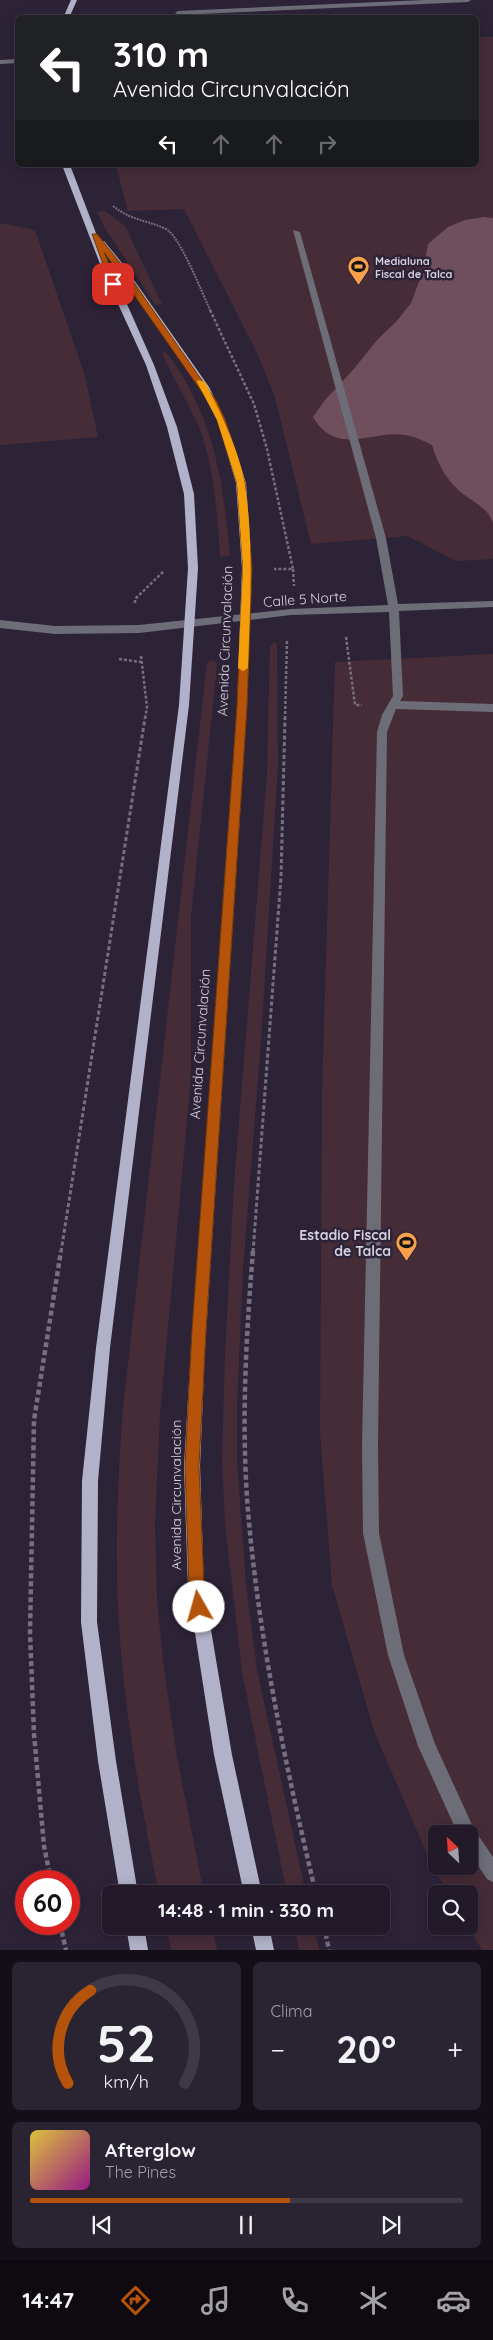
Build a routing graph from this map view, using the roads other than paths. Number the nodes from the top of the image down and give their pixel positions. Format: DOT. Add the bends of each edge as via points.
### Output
graph roads {
  1 [pos="74,0"];
  2 [pos="468,0"];
  3 [pos="388,2"];
  4 [pos="178,12"];
  5 [pos="67,15"];
  6 [pos="15,61"];
  7 [pos="0,62"];
  8 [pos="67,167"];
  9 [pos="296,232"];
  10 [pos="94,235"];
  11 [pos="493,604"];
  12 [pos="394,608"];
  13 [pos="245,618"];
  14 [pos="0,624"];
  15 [pos="189,624"];
  16 [pos="394,705"];
  17 [pos="493,708"];
  18 [pos="463,1825"];
  19 [pos="478,1850"];
  20 [pos="493,1873"];
  21 [pos="128,1885"];
  22 [pos="251,1885"];
  23 [pos="136,1935"];
  24 [pos="262,1935"];
  25 [pos="139,1950"];
  26 [pos="265,1950"];
  1 -- 5 [label="main road"];
  2 -- 3 [label="street"];
  3 -- 4 [label="street"];
  6 -- 7 [label="street"];
  8 -- 10 [label="main road, Avenida Circunvalación"];
  9 -- 12 [label="street" via="380,538"];
  10 -- 13 [label="main road, Avenida Circunvalación" via="119,265 204,387 221,420 241,483 247,568"];
  10 -- 15 [label="main road, Avenida Circunvalación" via="150,365 184,468 189,494 193,568"];
  11 -- 12 [label="street, Calle 5 Norte"];
  12 -- 13 [label="street, Calle 5 Norte" via="291,612"];
  12 -- 16 [label="street" via="398,696"];
  13 -- 15 [label="street, Calle 5 Norte"];
  13 -- 22 [label="main road, Avenida Circunvalación" via="242,707 192,1466 196,1588 223,1755"];
  14 -- 15 [label="street, Calle 5 Norte" via="55,630 139,629"];
  15 -- 21 [label="main road, Avenida Circunvalación" via="184,705 103,1348 90,1481 89,1622"];
  16 -- 17 [label="street"];
  16 -- 18 [label="street" via="386,715 382,732 371,1534 396,1655 427,1746"];
  19 -- 20 [label="street"];
  23 -- 25 [label="main road"];
  24 -- 26 [label="main road"];
}
